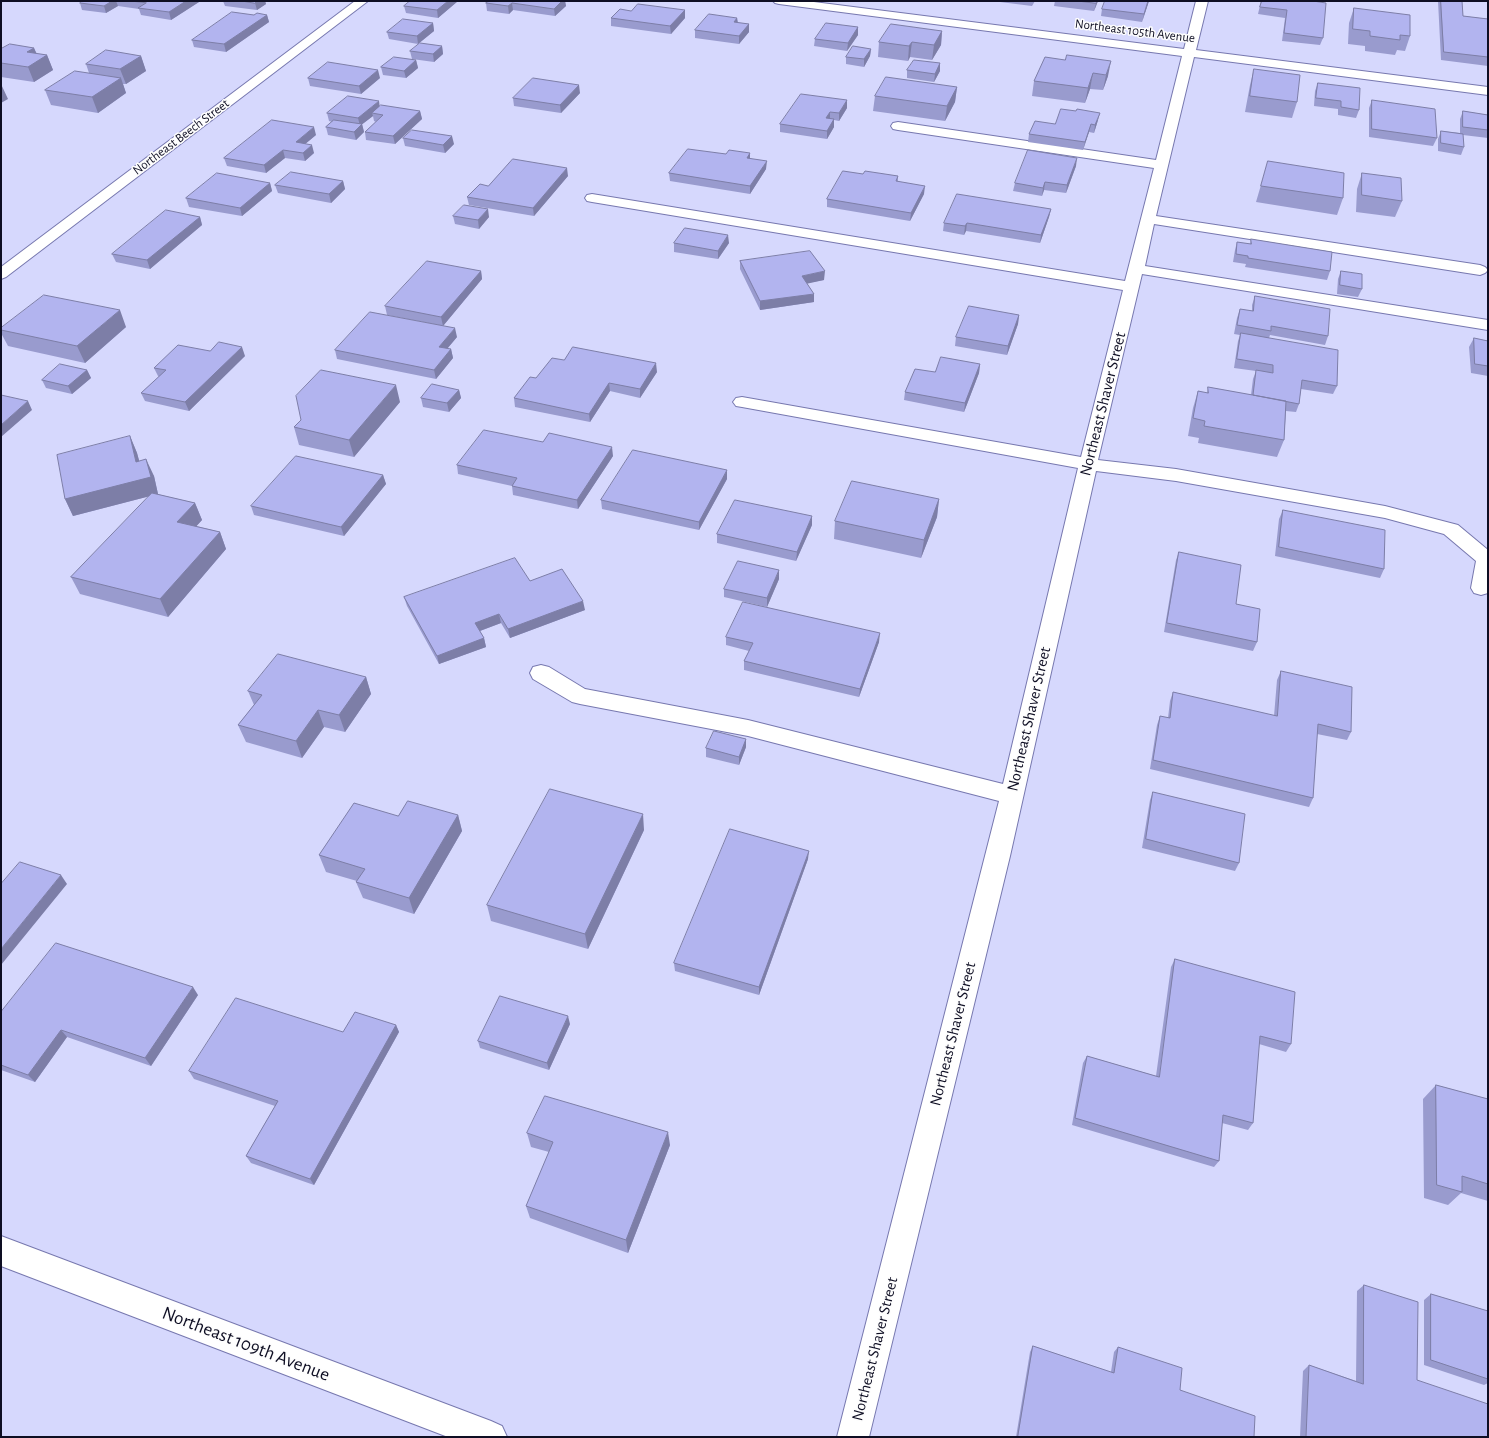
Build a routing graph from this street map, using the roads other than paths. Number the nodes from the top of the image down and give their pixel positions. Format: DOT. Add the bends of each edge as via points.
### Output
graph roads {
  1 [pos="362,1"];
  2 [pos="779,1"];
  3 [pos="1202,1"];
  4 [pos="1188,53"];
  5 [pos="1488,91"];
  6 [pos="898,126"];
  7 [pos="1162,166"];
  8 [pos="592,198"];
  9 [pos="1149,219"];
  10 [pos="1480,270"];
  11 [pos="1,274"];
  12 [pos="1135,278"];
  13 [pos="1488,325"];
  14 [pos="742,402"];
  15 [pos="1088,464"];
  16 [pos="1481,588"];
  17 [pos="541,673"];
  18 [pos="1011,795"];
  19 [pos="1,1251"];
  20 [pos="491,1437"];
  21 [pos="853,1437"];
  1 -- 11 [label="street, Northeast Beech Street"];
  2 -- 4 [label="street, Northeast 105th Avenue"];
  3 -- 4 [label="street, Northeast Shaver Street"];
  4 -- 5 [label="street, Northeast 105th Avenue"];
  4 -- 7 [label="street, Northeast Shaver Street"];
  6 -- 7 [label="street"];
  7 -- 9 [label="street, Northeast Shaver Street"];
  8 -- 12 [label="street"];
  9 -- 10 [label="street"];
  9 -- 12 [label="street, Northeast Shaver Street"];
  12 -- 13 [label="street"];
  12 -- 15 [label="street, Northeast Shaver Street"];
  14 -- 15 [label="street"];
  15 -- 16 [label="street" via="1176,474 1369,509 1451,529 1486,559"];
  15 -- 18 [label="street, Northeast Shaver Street"];
  17 -- 18 [label="street" via="580,696 748,728"];
  18 -- 21 [label="street, Northeast Shaver Street"];
  19 -- 20 [label="street, Northeast 109th Avenue"];
}
